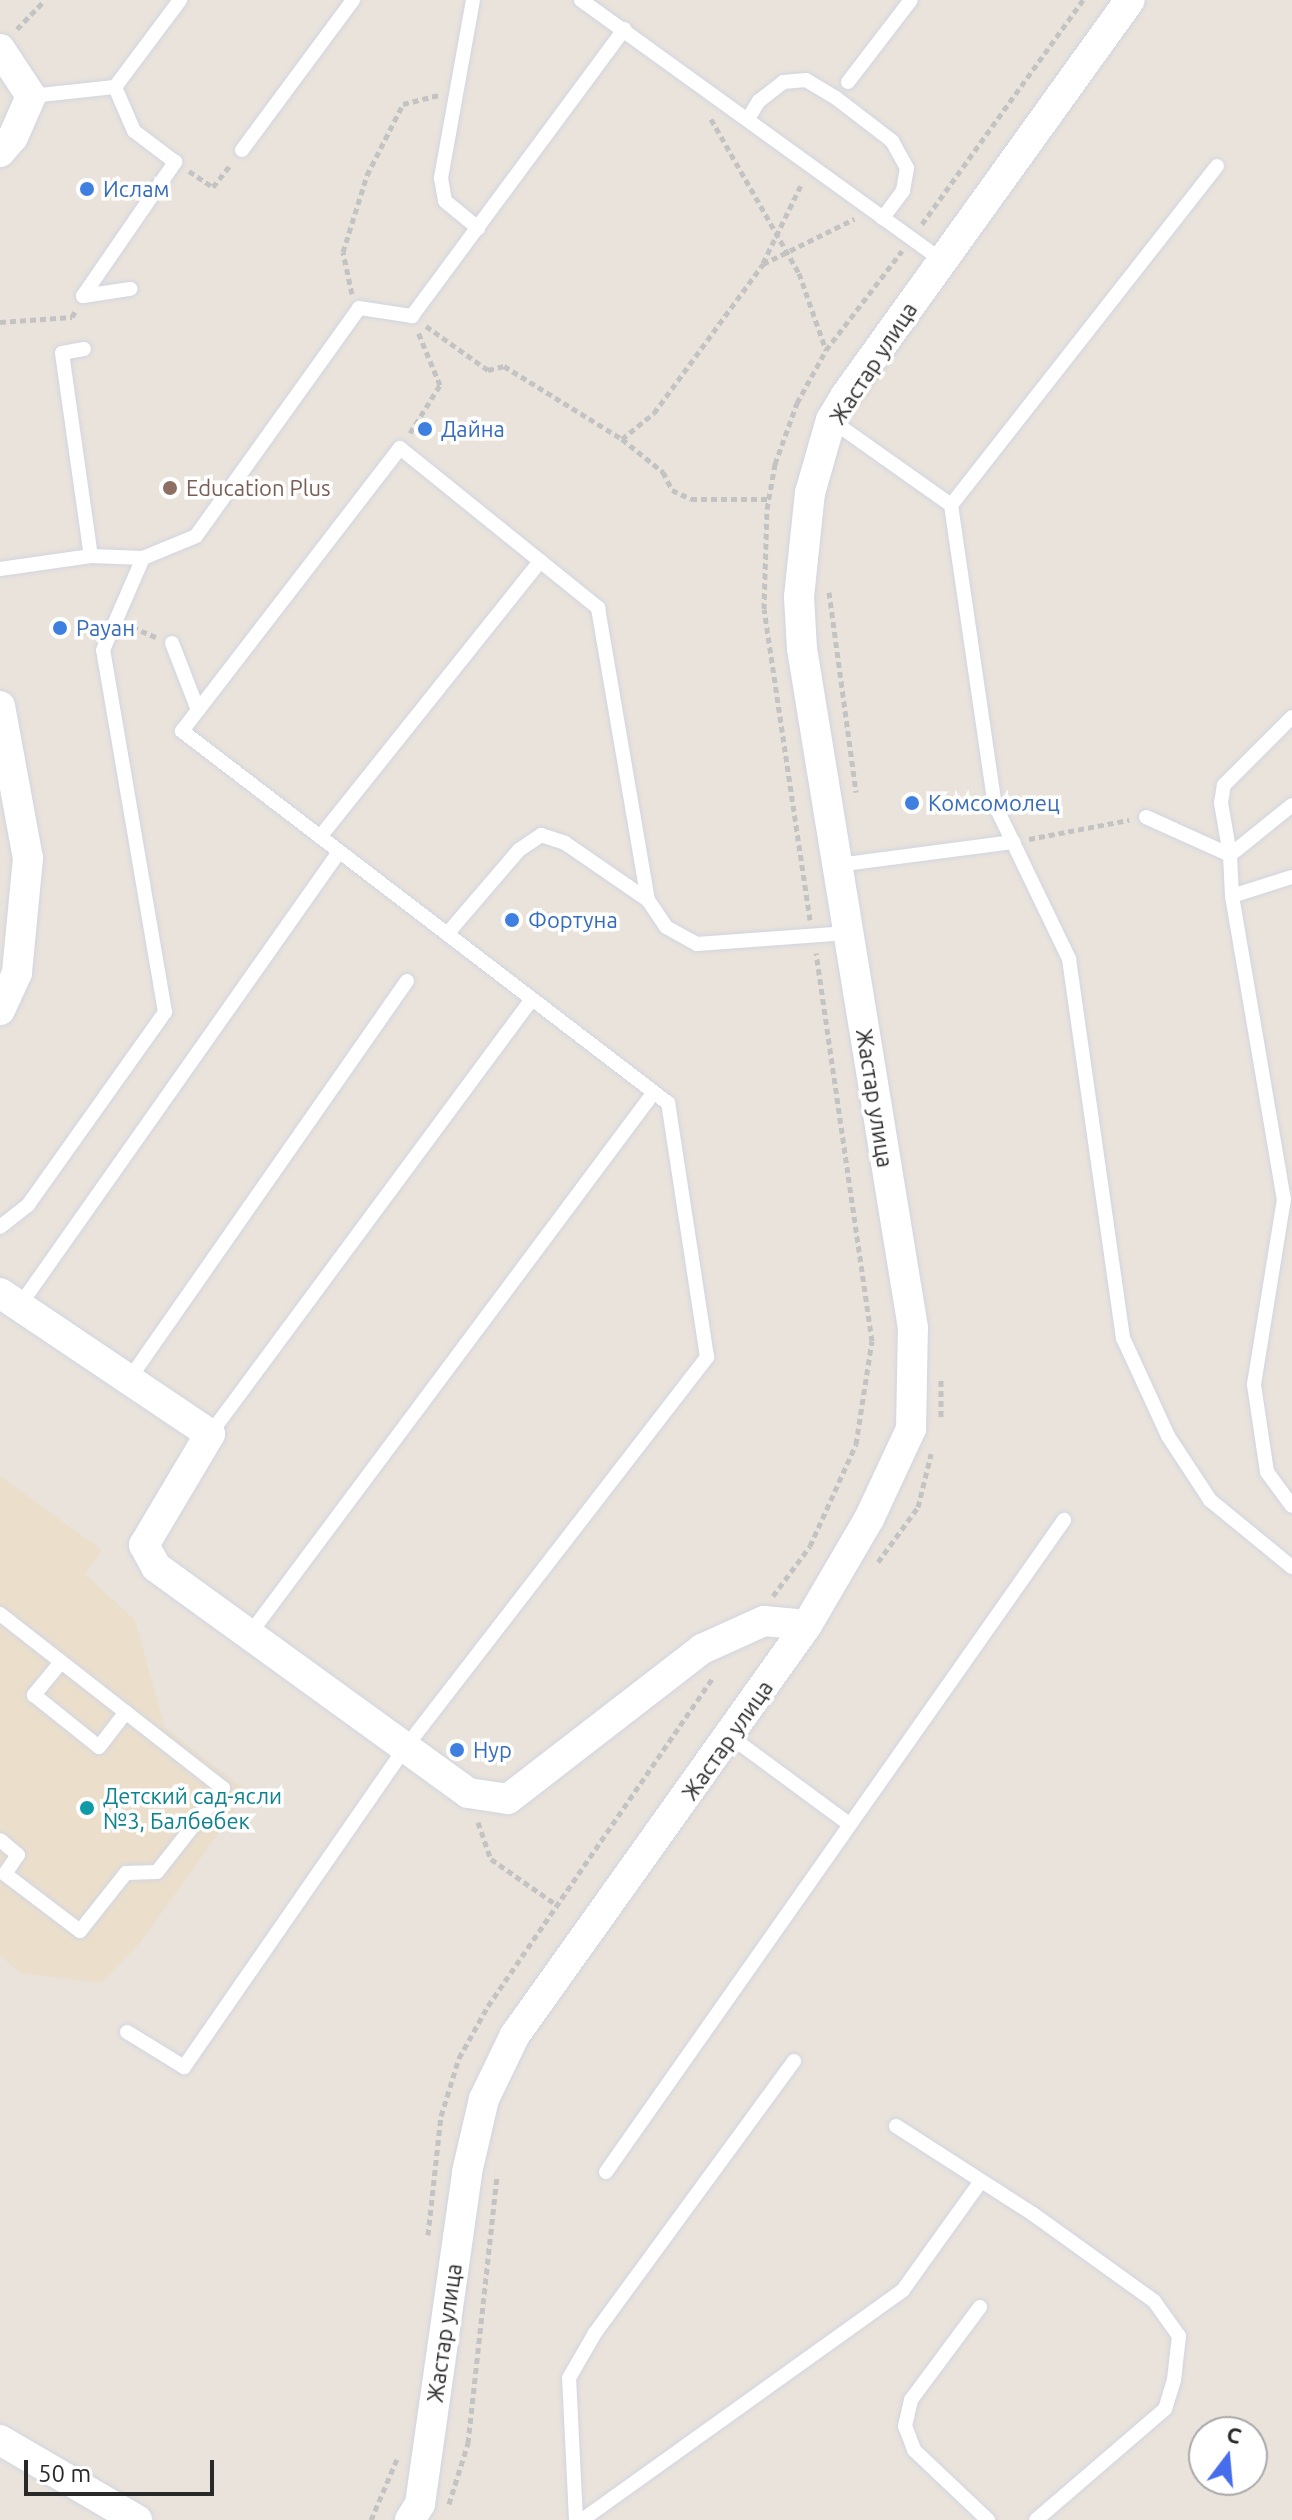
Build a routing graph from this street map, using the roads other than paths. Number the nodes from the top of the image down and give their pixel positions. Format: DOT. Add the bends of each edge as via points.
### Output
graph roads {
  1 [pos="180,0"];
  2 [pos="353,0"];
  3 [pos="473,0"];
  4 [pos="581,0"];
  5 [pos="911,0"];
  6 [pos="1130,0"];
  7 [pos="624,29"];
  8 [pos="4,43"];
  9 [pos="848,82"];
  10 [pos="115,87"];
  11 [pos="31,96"];
  12 [pos="748,119"];
  13 [pos="242,150"];
  14 [pos="0,152"];
  15 [pos="1217,166"];
  16 [pos="878,214"];
  17 [pos="478,228"];
  18 [pos="942,260"];
  19 [pos="130,289"];
  20 [pos="84,349"];
  21 [pos="831,420"];
  22 [pos="951,505"];
  23 [pos="91,556"];
  24 [pos="143,558"];
  25 [pos="540,561"];
  26 [pos="0,569"];
  27 [pos="172,643"];
  28 [pos="0,706"];
  29 [pos="198,710"];
  30 [pos="1292,717"];
  31 [pos="1292,805"];
  32 [pos="1146,817"];
  33 [pos="320,837"];
  34 [pos="1013,842"];
  35 [pos="339,852"];
  36 [pos="1230,855"];
  37 [pos="838,865"];
  38 [pos="1292,877"];
  39 [pos="1232,896"];
  40 [pos="648,900"];
  41 [pos="848,933"];
  42 [pos="447,934"];
  43 [pos="407,981"];
  44 [pos="532,999"];
  45 [pos="0,1010"];
  46 [pos="654,1092"];
  47 [pos="0,1227"];
  48 [pos="10,1299"];
  49 [pos="130,1378"];
  50 [pos="210,1434"];
  51 [pos="1292,1506"];
  52 [pos="1064,1520"];
  53 [pos="1292,1567"];
  54 [pos="0,1614"];
  55 [pos="807,1625"];
  56 [pos="249,1635"];
  57 [pos="61,1662"];
  58 [pos="126,1712"];
  59 [pos="731,1737"];
  60 [pos="405,1748"];
  61 [pos="849,1824"];
  62 [pos="0,1840"];
  63 [pos="2,1877"];
  64 [pos="127,2032"];
  65 [pos="794,2061"];
  66 [pos="896,2126"];
  67 [pos="606,2172"];
  68 [pos="981,2181"];
  69 [pos="980,2307"];
  70 [pos="0,2440"];
  71 [pos="137,2520"];
  72 [pos="410,2520"];
  73 [pos="576,2520"];
  74 [pos="582,2520"];
  75 [pos="988,2520"];
  76 [pos="1036,2520"];
  1 -- 10 [label="lane"];
  2 -- 13 [label="lane"];
  3 -- 17 [label="lane" via="441,178 445,201"];
  4 -- 7 [label="lane"];
  5 -- 9 [label="lane"];
  6 -- 18 [label="street, Жастар улица"];
  7 -- 12 [label="lane"];
  7 -- 17 [label="lane"];
  8 -- 11 [label="street"];
  10 -- 11 [label="lane"];
  10 -- 19 [label="lane" via="134,131 175,162 83,296"];
  11 -- 14 [label="street" via="13,137"];
  12 -- 16 [label="lane"];
  12 -- 16 [label="lane" via="759,101 783,82 806,80 836,98 892,141 907,168 903,191"];
  15 -- 22 [label="lane"];
  16 -- 18 [label="lane"];
  17 -- 24 [label="lane" via="412,316 359,308 196,536"];
  18 -- 21 [label="street, Жастар улица"];
  20 -- 23 [label="lane" via="62,353"];
  21 -- 22 [label="lane"];
  21 -- 37 [label="street, Жастар улица" via="810,493 799,597 802,649"];
  22 -- 34 [label="lane" via="995,805"];
  23 -- 24 [label="lane"];
  23 -- 26 [label="lane"];
  24 -- 47 [label="lane" via="103,650 165,1012 28,1205"];
  25 -- 29 [label="lane" via="400,448"];
  25 -- 33 [label="lane"];
  25 -- 40 [label="lane" via="598,608"];
  27 -- 29 [label="lane"];
  28 -- 45 [label="street" via="28,858 17,973"];
  29 -- 33 [label="lane" via="182,731"];
  30 -- 36 [label="lane" via="1224,785 1221,803"];
  31 -- 36 [label="lane"];
  32 -- 36 [label="lane"];
  33 -- 35 [label="lane"];
  34 -- 37 [label="lane"];
  34 -- 53 [label="lane" via="1069,959 1123,1338 1168,1436 1210,1500"];
  35 -- 42 [label="lane"];
  35 -- 48 [label="lane"];
  36 -- 39 [label="lane"];
  37 -- 41 [label="street, Жастар улица"];
  38 -- 39 [label="lane"];
  39 -- 51 [label="lane" via="1284,1199 1254,1385 1267,1472"];
  40 -- 41 [label="lane" via="666,927 697,944"];
  40 -- 42 [label="lane" via="565,843 541,835 519,850"];
  41 -- 55 [label="street, Жастар улица" via="913,1328 911,1429 869,1519"];
  42 -- 44 [label="lane"];
  43 -- 49 [label="lane"];
  44 -- 46 [label="lane"];
  44 -- 50 [label="lane"];
  46 -- 56 [label="lane"];
  46 -- 60 [label="lane" via="668,1103 707,1357"];
  48 -- 49 [label="street"];
  49 -- 50 [label="street"];
  50 -- 56 [label="street" via="144,1545 156,1567"];
  52 -- 61 [label="lane"];
  54 -- 57 [label="lane"];
  55 -- 59 [label="street, Жастар улица"];
  55 -- 60 [label="street" via="764,1621 702,1649 508,1799 468,1793"];
  56 -- 60 [label="street"];
  57 -- 58 [label="lane"];
  57 -- 58 [label="lane" via="34,1695 99,1747"];
  58 -- 63 [label="lane" via="223,1788 157,1872 126,1873 80,1931"];
  59 -- 61 [label="lane"];
  59 -- 72 [label="street, Жастар улица" via="515,2035 484,2099 467,2172 420,2504"];
  60 -- 64 [label="lane" via="184,2067"];
  61 -- 67 [label="lane"];
  62 -- 63 [label="lane" via="18,1855"];
  65 -- 73 [label="lane" via="595,2333 569,2378"];
  66 -- 68 [label="lane"];
  68 -- 74 [label="lane" via="903,2290"];
  68 -- 76 [label="lane" via="1154,2301 1179,2336 1165,2409"];
  69 -- 75 [label="lane" via="911,2400 905,2426 914,2450"];
  70 -- 71 [label="street"];
}
